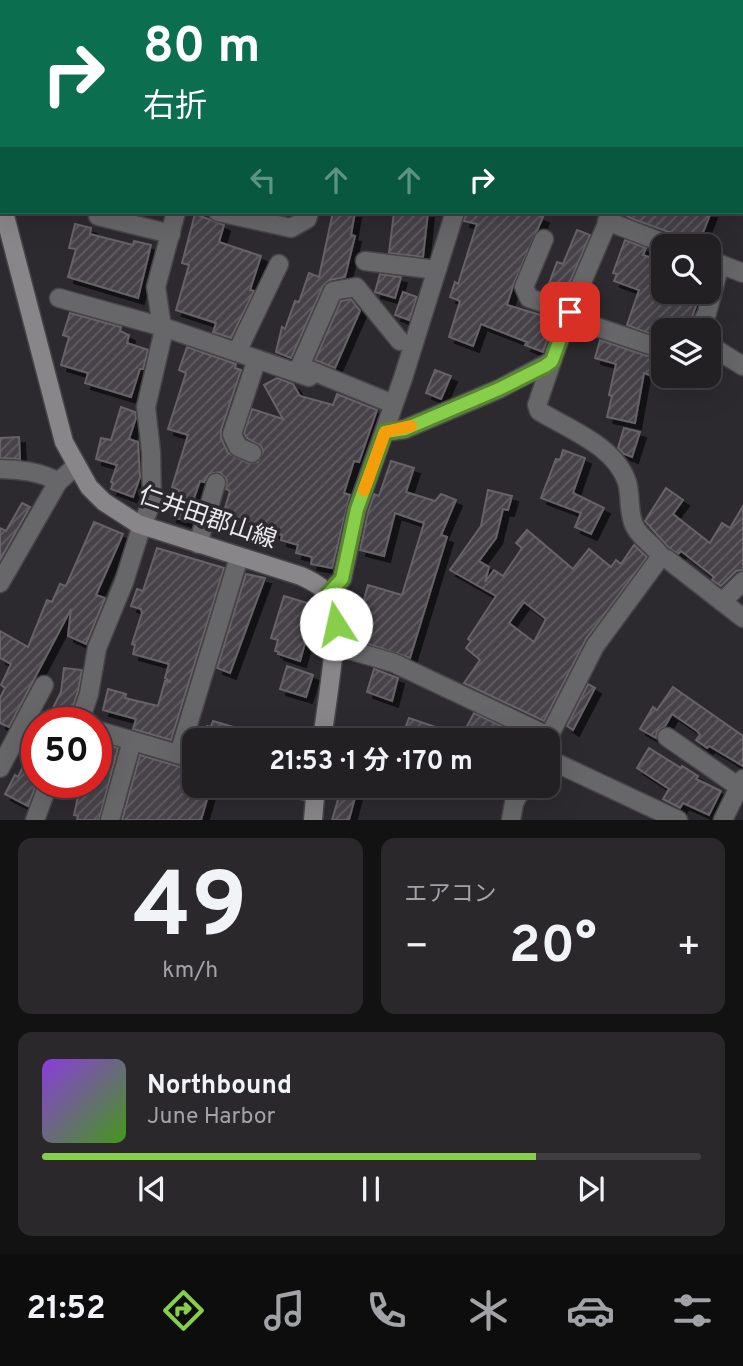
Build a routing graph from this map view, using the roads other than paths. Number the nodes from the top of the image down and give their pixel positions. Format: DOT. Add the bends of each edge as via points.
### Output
graph roads {
  1 [pos="5,214"];
  2 [pos="176,214"];
  3 [pos="227,214"];
  4 [pos="308,214"];
  5 [pos="454,214"];
  6 [pos="98,216"];
  7 [pos="609,216"];
  8 [pos="171,234"];
  9 [pos="651,236"];
  10 [pos="544,239"];
  11 [pos="365,261"];
  12 [pos="279,264"];
  13 [pos="721,264"];
  14 [pos="437,270"];
  15 [pos="743,273"];
  16 [pos="59,298"];
  17 [pos="569,315"];
  18 [pos="163,327"];
  19 [pos="400,341"];
  20 [pos="650,345"];
  21 [pos="237,352"];
  22 [pos="721,352"];
  23 [pos="257,359"];
  24 [pos="552,361"];
  25 [pos="743,366"];
  26 [pos="316,373"];
  27 [pos="393,404"];
  28 [pos="385,432"];
  29 [pos="252,453"];
  30 [pos="76,466"];
  31 [pos="0,470"];
  32 [pos="58,482"];
  33 [pos="216,483"];
  34 [pos="142,525"];
  35 [pos="198,544"];
  36 [pos="239,557"];
  37 [pos="662,558"];
  38 [pos="743,581"];
  39 [pos="0,583"];
  40 [pos="328,594"];
  41 [pos="722,602"];
  42 [pos="743,618"];
  43 [pos="332,645"];
  44 [pos="44,685"];
  45 [pos="85,707"];
  46 [pos="195,728"];
  47 [pos="323,728"];
  48 [pos="527,728"];
  49 [pos="553,728"];
  50 [pos="112,735"];
  51 [pos="667,737"];
  52 [pos="132,741"];
  53 [pos="182,756"];
  54 [pos="560,766"];
  55 [pos="0,768"];
  56 [pos="741,783"];
  57 [pos="43,798"];
  58 [pos="315,798"];
  59 [pos="517,798"];
  60 [pos="650,814"];
  61 [pos="35,820"];
  62 [pos="110,820"];
  63 [pos="313,820"];
  64 [pos="510,820"];
  65 [pos="678,820"];
  66 [pos="723,820"];
  1 -- 30 [label="main road, 仁井田郡山線" via="58,425"];
  2 -- 8 [label="street"];
  3 -- 4 [label="street" via="291,228"];
  5 -- 14 [label="street"];
  6 -- 8 [label="street"];
  7 -- 9 [label="street"];
  7 -- 17 [label="street"];
  8 -- 18 [label="street" via="156,292"];
  10 -- 17 [label="street" via="524,287 529,298"];
  11 -- 14 [label="street"];
  12 -- 21 [label="street"];
  13 -- 15 [label="street"];
  14 -- 27 [label="street"];
  16 -- 18 [label="street"];
  17 -- 20 [label="street"];
  17 -- 24 [label="street"];
  18 -- 21 [label="street"];
  18 -- 34 [label="street" via="146,407 153,494"];
  19 -- 26 [label="street" via="356,287 333,291 300,366"];
  21 -- 23 [label="street"];
  22 -- 25 [label="street"];
  23 -- 26 [label="street" via="310,377"];
  23 -- 29 [label="street" via="232,433 238,447"];
  24 -- 28 [label="street" via="405,429"];
  24 -- 37 [label="street" via="539,411 616,460 628,484 634,526"];
  26 -- 27 [label="street"];
  27 -- 28 [label="street"];
  28 -- 40 [label="street" via="357,509 342,579"];
  30 -- 32 [label="street"];
  30 -- 34 [label="main road, 仁井田郡山線" via="104,502"];
  31 -- 32 [label="street"];
  32 -- 39 [label="street"];
  33 -- 35 [label="street"];
  34 -- 35 [label="main road, 仁井田郡山線"];
  34 -- 45 [label="street" via="97,648"];
  35 -- 36 [label="main road, 仁井田郡山線"];
  36 -- 40 [label="main road, 仁井田郡山線" via="301,576"];
  36 -- 46 [label="street"];
  37 -- 41 [label="street"];
  37 -- 49 [label="street" via="595,646"];
  38 -- 41 [label="street"];
  40 -- 43 [label="main road" via="336,612"];
  41 -- 42 [label="street"];
  43 -- 47 [label="main road"];
  43 -- 48 [label="street" via="394,663"];
  44 -- 55 [label="street"];
  50 -- 52 [label="street"];
  51 -- 56 [label="street"];
  52 -- 53 [label="street"];
  52 -- 62 [label="street"];
  54 -- 60 [label="street"];
  56 -- 66 [label="street"];
  57 -- 61 [label="street"];
  58 -- 63 [label="main road"];
  59 -- 64 [label="street"];
  60 -- 65 [label="street"];
}
